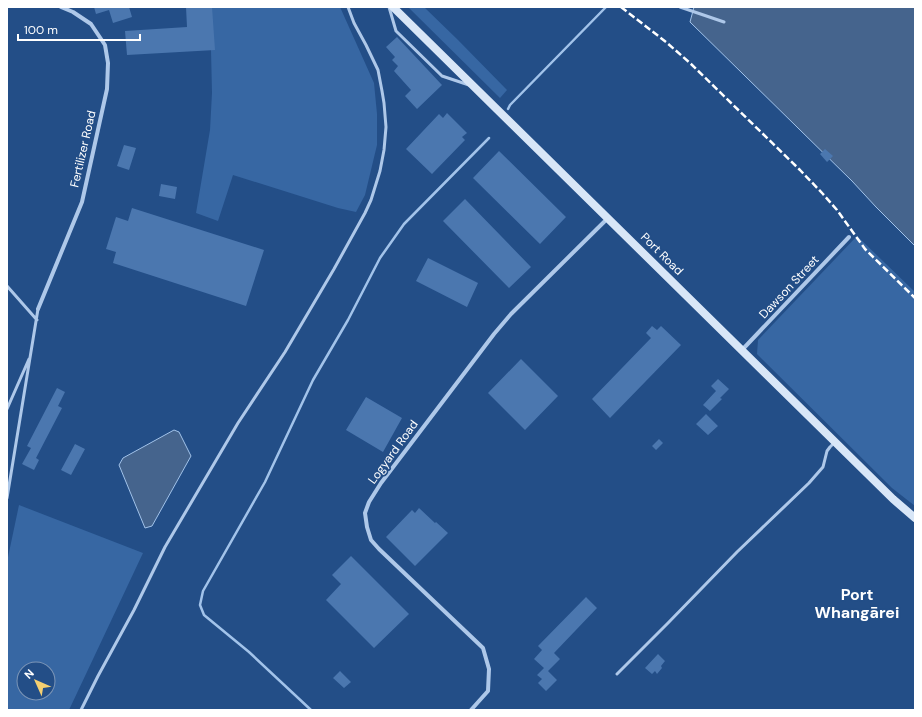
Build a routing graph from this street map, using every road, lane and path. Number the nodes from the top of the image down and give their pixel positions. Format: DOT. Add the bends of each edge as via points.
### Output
graph roads {
  1 [pos="61,7"];
  2 [pos="348,7"];
  3 [pos="389,7"];
  4 [pos="393,7"];
  5 [pos="680,7"];
  6 [pos="724,22"];
  7 [pos="475,87"];
  8 [pos="608,217"];
  9 [pos="849,237"];
  10 [pos="7,286"];
  11 [pos="38,309"];
  12 [pos="37,320"];
  13 [pos="742,350"];
  14 [pos="31,354"];
  15 [pos="7,409"];
  16 [pos="836,442"];
  17 [pos="7,498"];
  18 [pos="915,518"];
  19 [pos="617,674"];
  20 [pos="81,710"];
  21 [pos="471,710"];
  1 -- 11 [label="street, Fertilizer Road" via="91,24 105,45 108,63 107,89 82,202"];
  2 -- 20 [label="lane" via="378,70 384,103 384,150 371,200 300,327 238,423 165,547"];
  3 -- 7 [label="lane" via="396,31 442,76"];
  4 -- 7 [label="main road, Port Road"];
  5 -- 6 [label="lane"];
  7 -- 8 [label="main road, Port Road"];
  8 -- 13 [label="main road, Port Road"];
  8 -- 21 [label="street, Logyard Road" via="502,324 381,483 365,513 371,540 482,648 489,669 488,691"];
  9 -- 13 [label="street, Dawson Street"];
  10 -- 12 [label="lane"];
  11 -- 12 [label="lane"];
  12 -- 14 [label="lane"];
  13 -- 16 [label="main road, Port Road"];
  14 -- 15 [label="lane"];
  14 -- 17 [label="lane"];
  16 -- 18 [label="main road, Port Road"];
  16 -- 19 [label="lane" via="827,451 823,467 809,483"];
}
